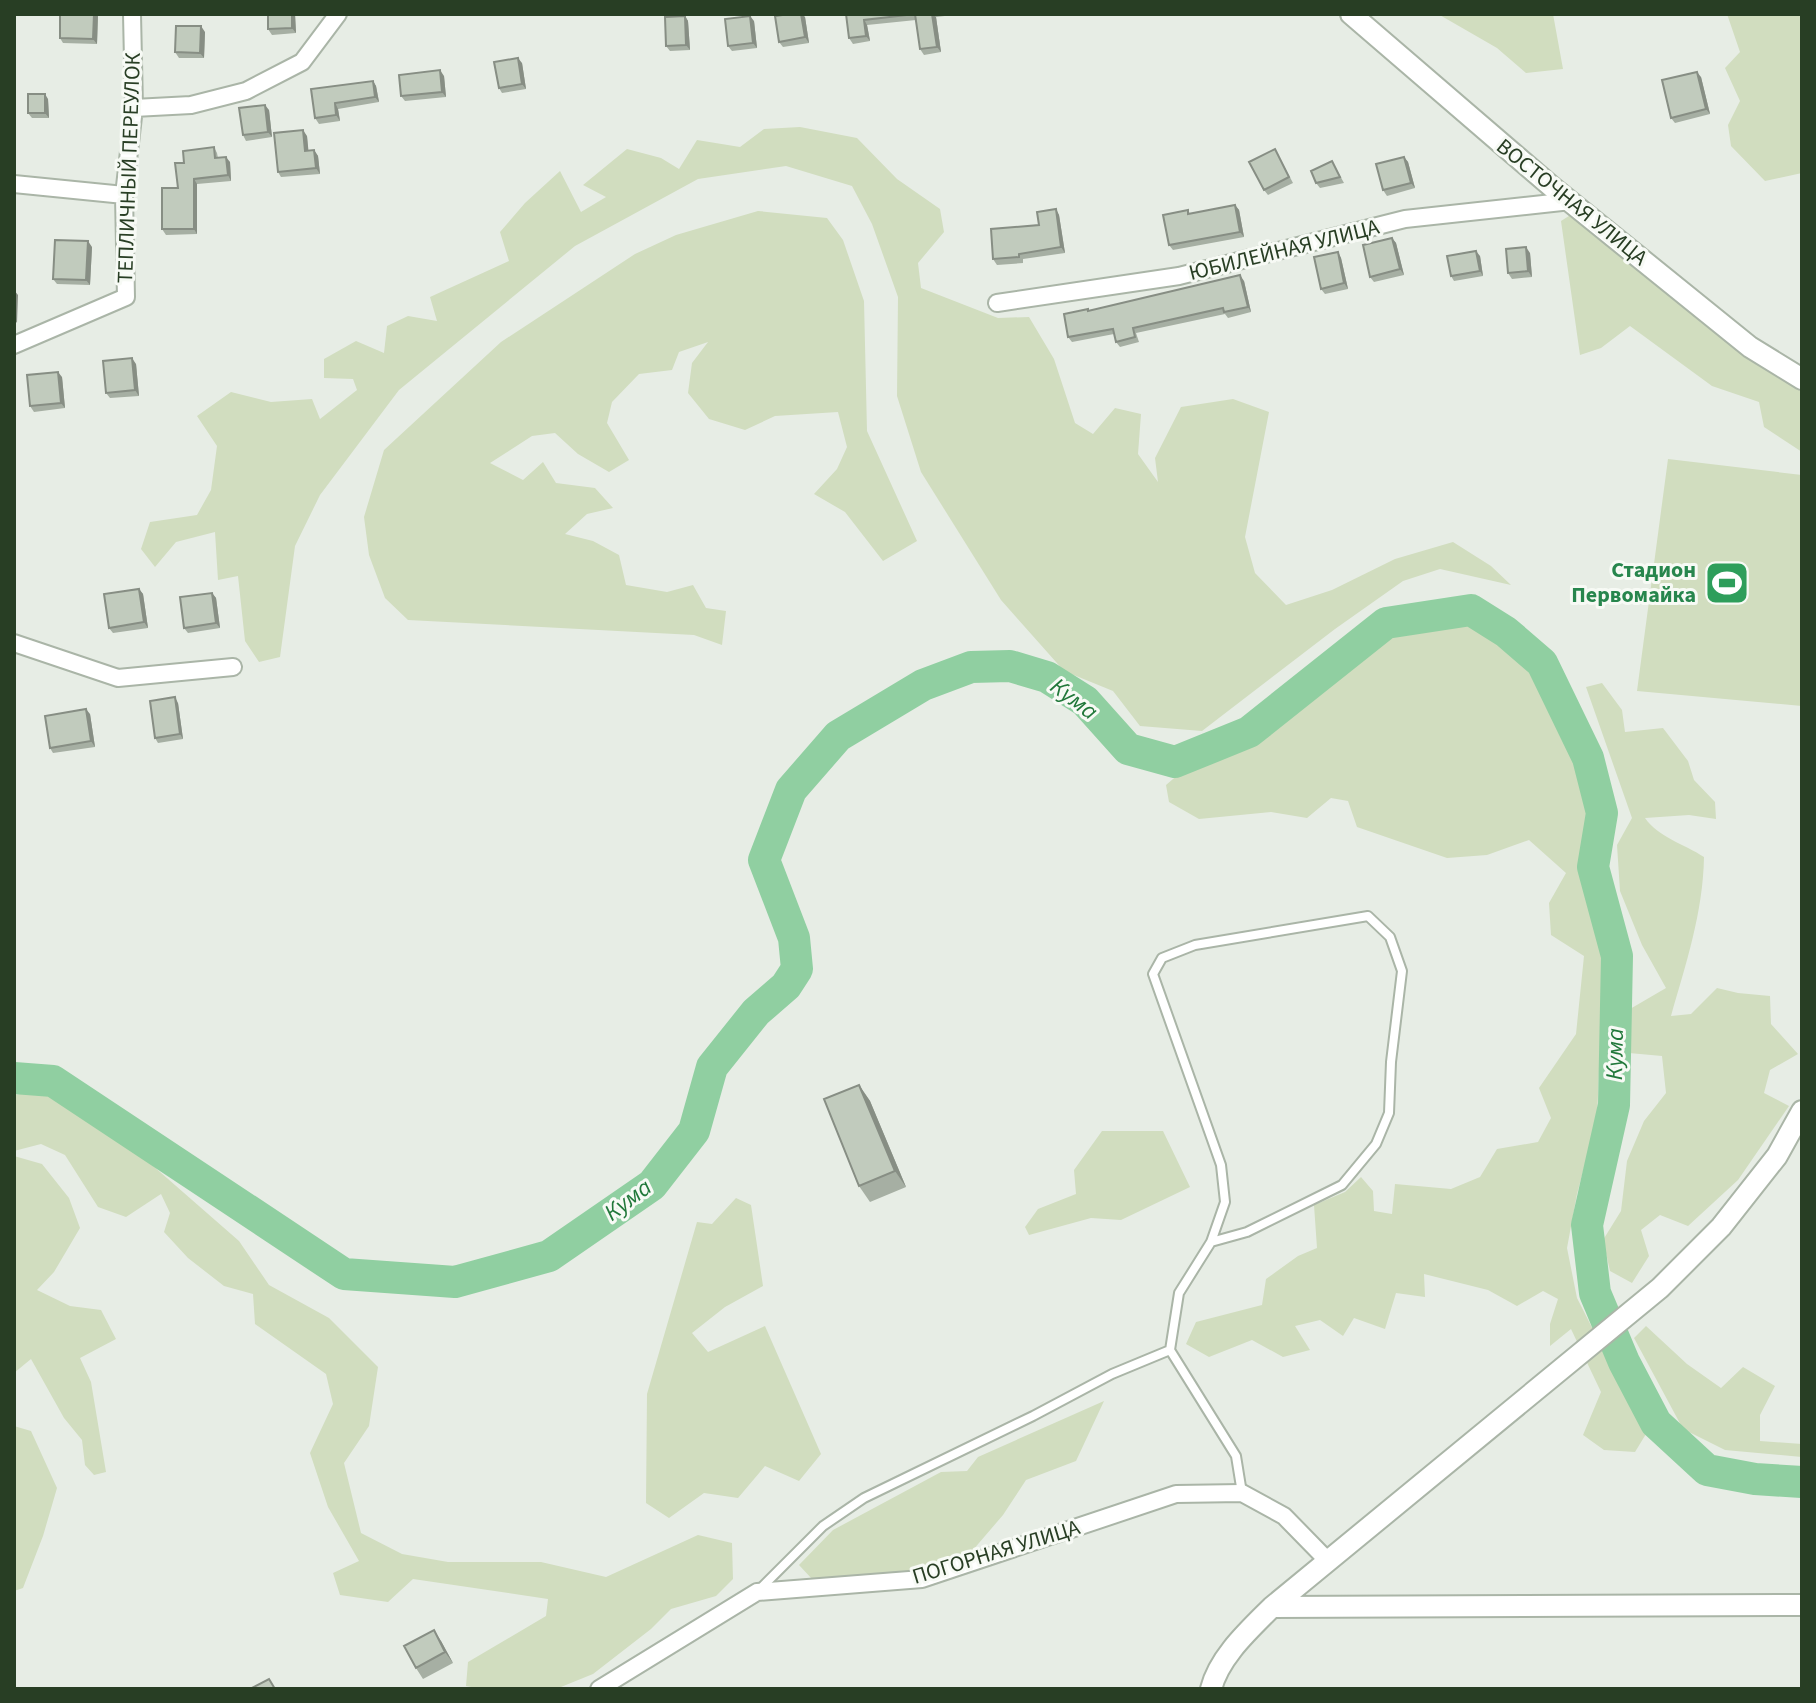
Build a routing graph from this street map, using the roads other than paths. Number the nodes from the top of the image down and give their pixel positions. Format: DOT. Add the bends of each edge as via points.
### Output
graph roads {
  1 [pos="132,14"];
  2 [pos="338,14"];
  3 [pos="1351,14"];
  4 [pos="134,108"];
  5 [pos="14,184"];
  6 [pos="124,195"];
  7 [pos="1571,201"];
  8 [pos="997,303"];
  9 [pos="14,345"];
  10 [pos="1802,379"];
  11 [pos="14,643"];
  12 [pos="233,667"];
  13 [pos="1802,1111"];
  14 [pos="1211,1242"];
  15 [pos="1170,1350"];
  16 [pos="1242,1493"];
  17 [pos="1327,1560"];
  18 [pos="757,1592"];
  19 [pos="1802,1605"];
  20 [pos="1272,1607"];
  21 [pos="599,1689"];
  22 [pos="1211,1689"];
  1 -- 4 [label="street, ТЕПЛИЧНЫЙ ПЕРЕУЛОК"];
  2 -- 4 [label="street" via="302,62 246,91 191,105"];
  3 -- 7 [label="street, ВОСТОЧНАЯ УЛИЦА"];
  4 -- 6 [label="street, ТЕПЛИЧНЫЙ ПЕРЕУЛОК"];
  5 -- 6 [label="street"];
  6 -- 9 [label="street, ТЕПЛИЧНЫЙ ПЕРЕУЛОК" via="126,297"];
  7 -- 8 [label="street, ЮБИЛЕЙНАЯ УЛИЦА" via="1405,219 1179,276"];
  7 -- 10 [label="street, ВОСТОЧНАЯ УЛИЦА" via="1750,347"];
  11 -- 12 [label="street" via="118,678"];
  13 -- 17 [label="street" via="1777,1156 1730,1215 1660,1288"];
  14 -- 14 [label="lane" via="1225,1202 1221,1165 1153,974 1162,958 1195,945 1368,916 1390,937 1402,971 1389,1113 1376,1144 1342,1185 1247,1232"];
  14 -- 15 [label="lane" via="1179,1293"];
  15 -- 16 [label="lane" via="1236,1456"];
  15 -- 18 [label="lane" via="864,1498 823,1526"];
  16 -- 17 [label="street" via="1284,1516"];
  16 -- 18 [label="street, ПОГОРНАЯ УЛИЦА" via="1176,1494 922,1579"];
  17 -- 20 [label="street"];
  18 -- 21 [label="street, ПОГОРНАЯ УЛИЦА"];
  19 -- 20 [label="street"];
  20 -- 22 [label="street" via="1215,1674"];
}
